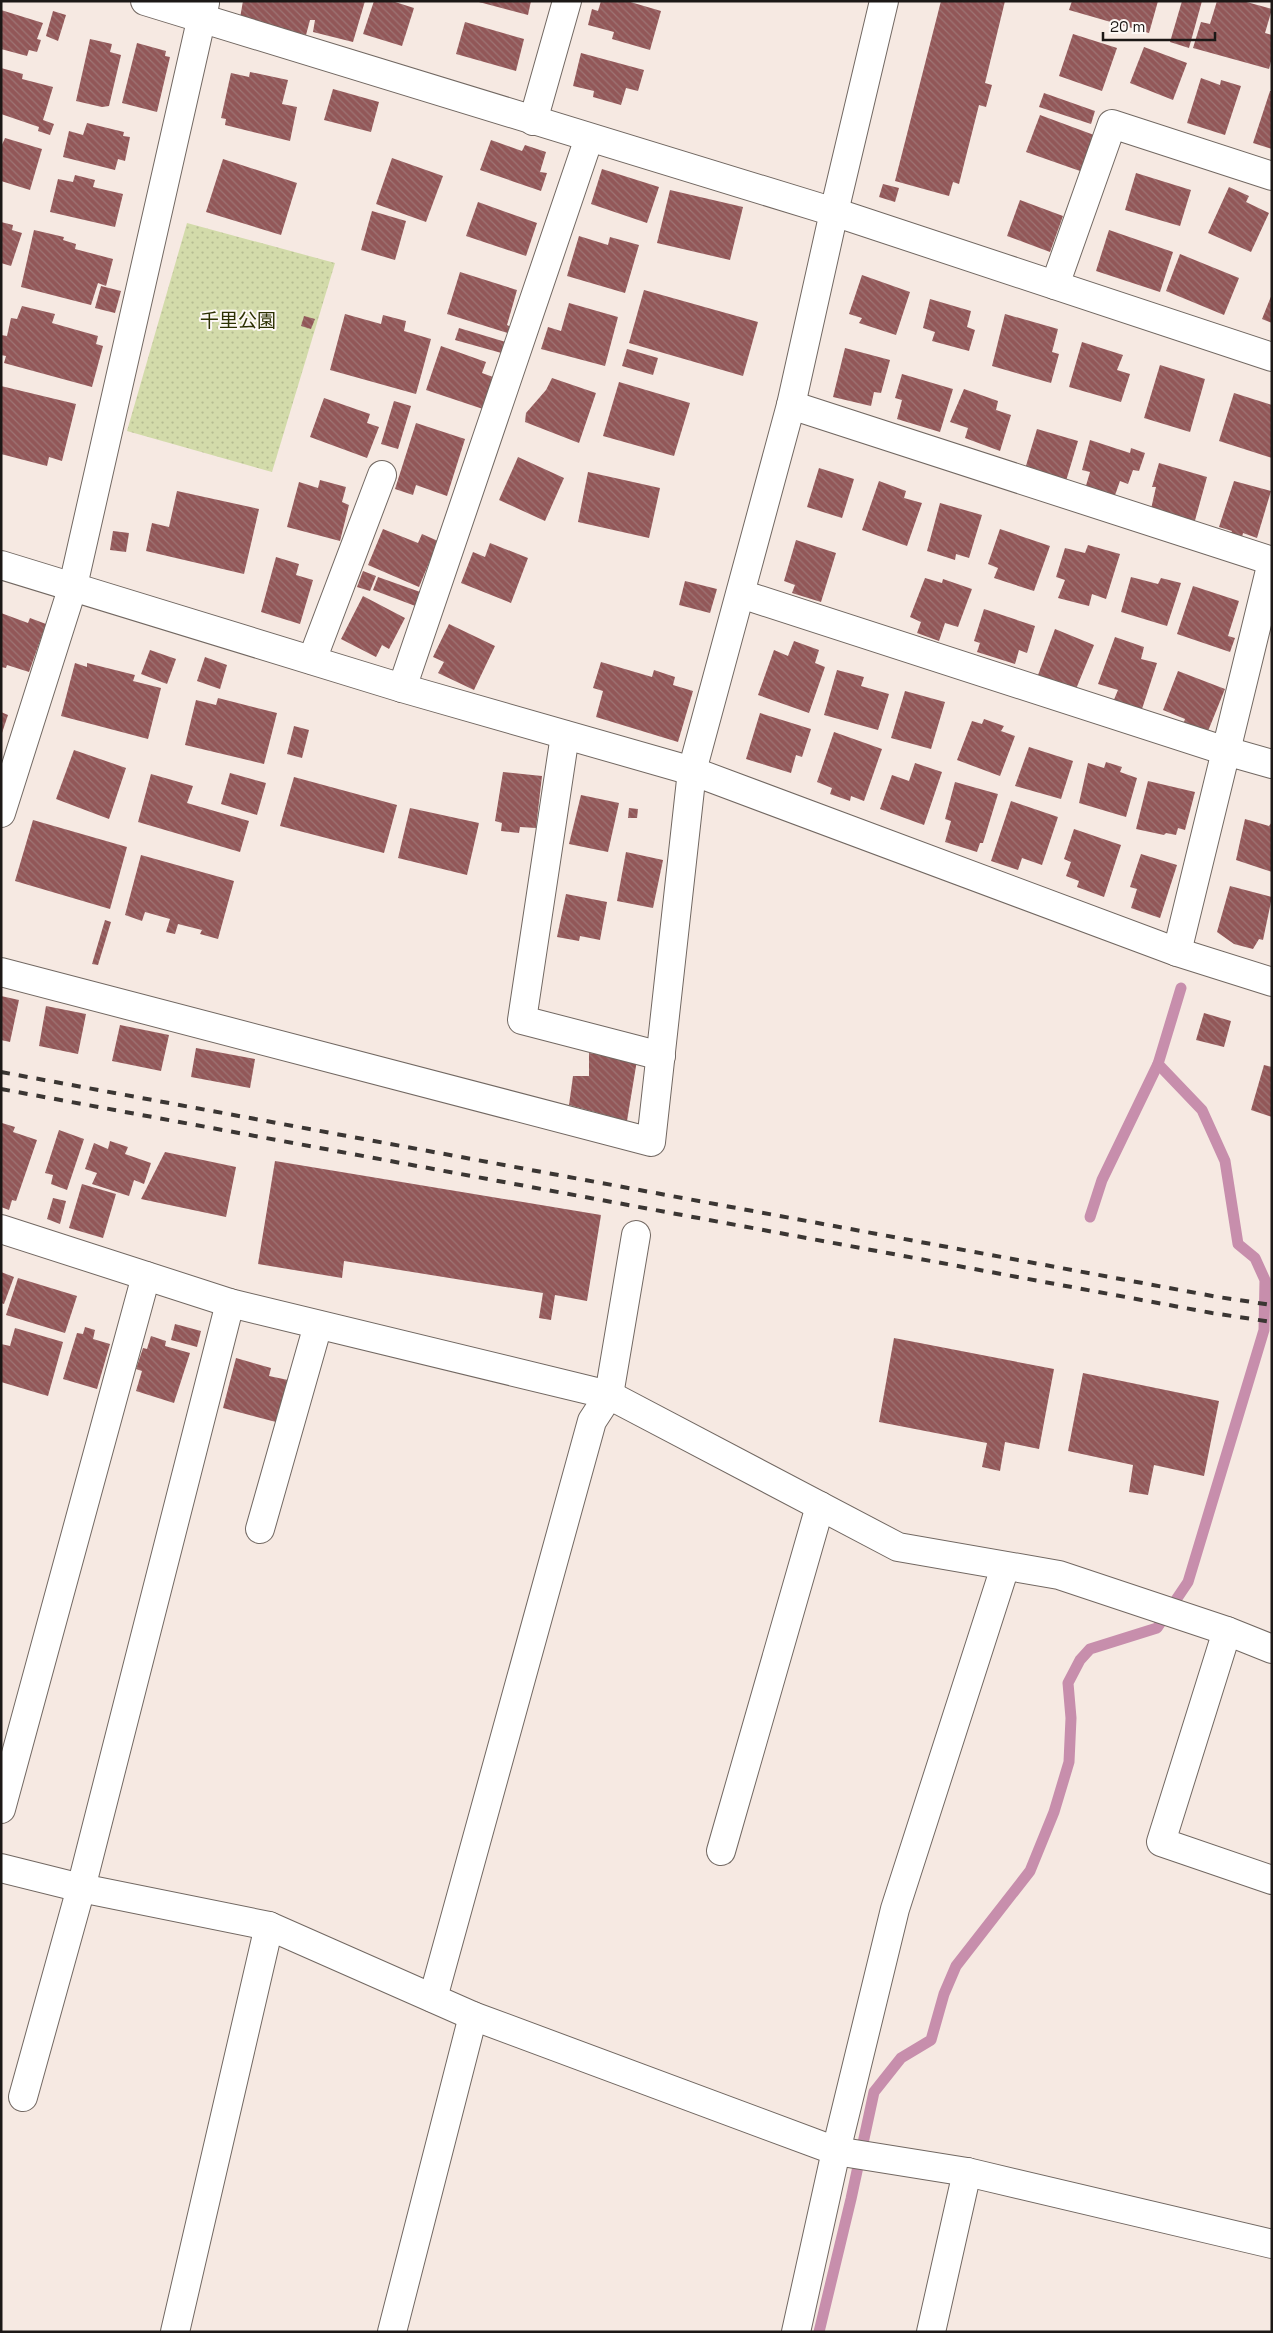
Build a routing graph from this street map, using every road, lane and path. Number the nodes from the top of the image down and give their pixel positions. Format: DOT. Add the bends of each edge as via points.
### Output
graph roads {
  1 [pos="145,1"];
  2 [pos="567,1"];
  3 [pos="884,1"];
  4 [pos="203,11"];
  5 [pos="532,121"];
  6 [pos="589,138"];
  7 [pos="1272,176"];
  8 [pos="834,212"];
  9 [pos="1055,285"];
  10 [pos="1272,357"];
  11 [pos="791,405"];
  12 [pos="382,475"];
  13 [pos="1272,561"];
  14 [pos="1,566"];
  15 [pos="72,586"];
  16 [pos="740,594"];
  17 [pos="312,660"];
  18 [pos="402,688"];
  19 [pos="565,735"];
  20 [pos="1226,751"];
  21 [pos="1272,764"];
  22 [pos="692,771"];
  23 [pos="1,812"];
  24 [pos="1177,952"];
  25 [pos="1,972"];
  26 [pos="1272,982"];
  27 [pos="661,1056"];
  28 [pos="1,1229"];
  29 [pos="636,1235"];
  30 [pos="146,1276"];
  31 [pos="230,1304"];
  32 [pos="318,1324"];
  33 [pos="609,1395"];
  34 [pos="820,1506"];
  35 [pos="260,1529"];
  36 [pos="1005,1567"];
  37 [pos="1227,1631"];
  38 [pos="1272,1649"];
  39 [pos="1,1809"];
  40 [pos="721,1851"];
  41 [pos="1,1868"];
  42 [pos="1272,1880"];
  43 [pos="81,1888"];
  44 [pos="269,1926"];
  45 [pos="433,1998"];
  46 [pos="473,2016"];
  47 [pos="23,2097"];
  48 [pos="836,2151"];
  49 [pos="967,2172"];
  50 [pos="1272,2244"];
  51 [pos="175,2332"];
  52 [pos="392,2332"];
  53 [pos="796,2332"];
  54 [pos="931,2332"];
  1 -- 4 [label="street"];
  2 -- 5 [label="street"];
  3 -- 8 [label="street"];
  4 -- 5 [label="street"];
  4 -- 15 [label="street"];
  5 -- 6 [label="street"];
  6 -- 8 [label="street"];
  6 -- 18 [label="street"];
  7 -- 9 [label="street" via="1112,124"];
  8 -- 9 [label="street"];
  8 -- 11 [label="street"];
  9 -- 10 [label="street"];
  11 -- 13 [label="street"];
  11 -- 16 [label="street"];
  12 -- 17 [label="street"];
  13 -- 20 [label="street"];
  14 -- 15 [label="street"];
  15 -- 17 [label="street"];
  15 -- 23 [label="street"];
  16 -- 20 [label="street"];
  16 -- 22 [label="street"];
  17 -- 18 [label="street"];
  18 -- 19 [label="street"];
  19 -- 22 [label="street"];
  19 -- 27 [label="street" via="522,1020"];
  20 -- 21 [label="street"];
  20 -- 24 [label="street"];
  22 -- 24 [label="street"];
  22 -- 27 [label="street"];
  24 -- 26 [label="street"];
  25 -- 27 [label="street" via="652,1142"];
  28 -- 30 [label="street"];
  29 -- 33 [label="street"];
  30 -- 31 [label="street"];
  30 -- 39 [label="street"];
  31 -- 32 [label="street"];
  31 -- 43 [label="street"];
  32 -- 33 [label="street"];
  32 -- 35 [label="street"];
  33 -- 34 [label="street"];
  33 -- 45 [label="street" via="592,1421"];
  34 -- 36 [label="street" via="898,1547"];
  34 -- 40 [label="street"];
  36 -- 37 [label="street" via="1058,1576"];
  36 -- 48 [label="street" via="895,1910"];
  37 -- 38 [label="street"];
  37 -- 42 [label="street" via="1161,1842"];
  41 -- 43 [label="street"];
  43 -- 44 [label="street"];
  43 -- 47 [label="street"];
  44 -- 45 [label="street"];
  44 -- 51 [label="street"];
  45 -- 46 [label="street"];
  46 -- 48 [label="street"];
  46 -- 52 [label="street"];
  48 -- 49 [label="street"];
  48 -- 53 [label="street"];
  49 -- 50 [label="street"];
  49 -- 54 [label="street"];
}
